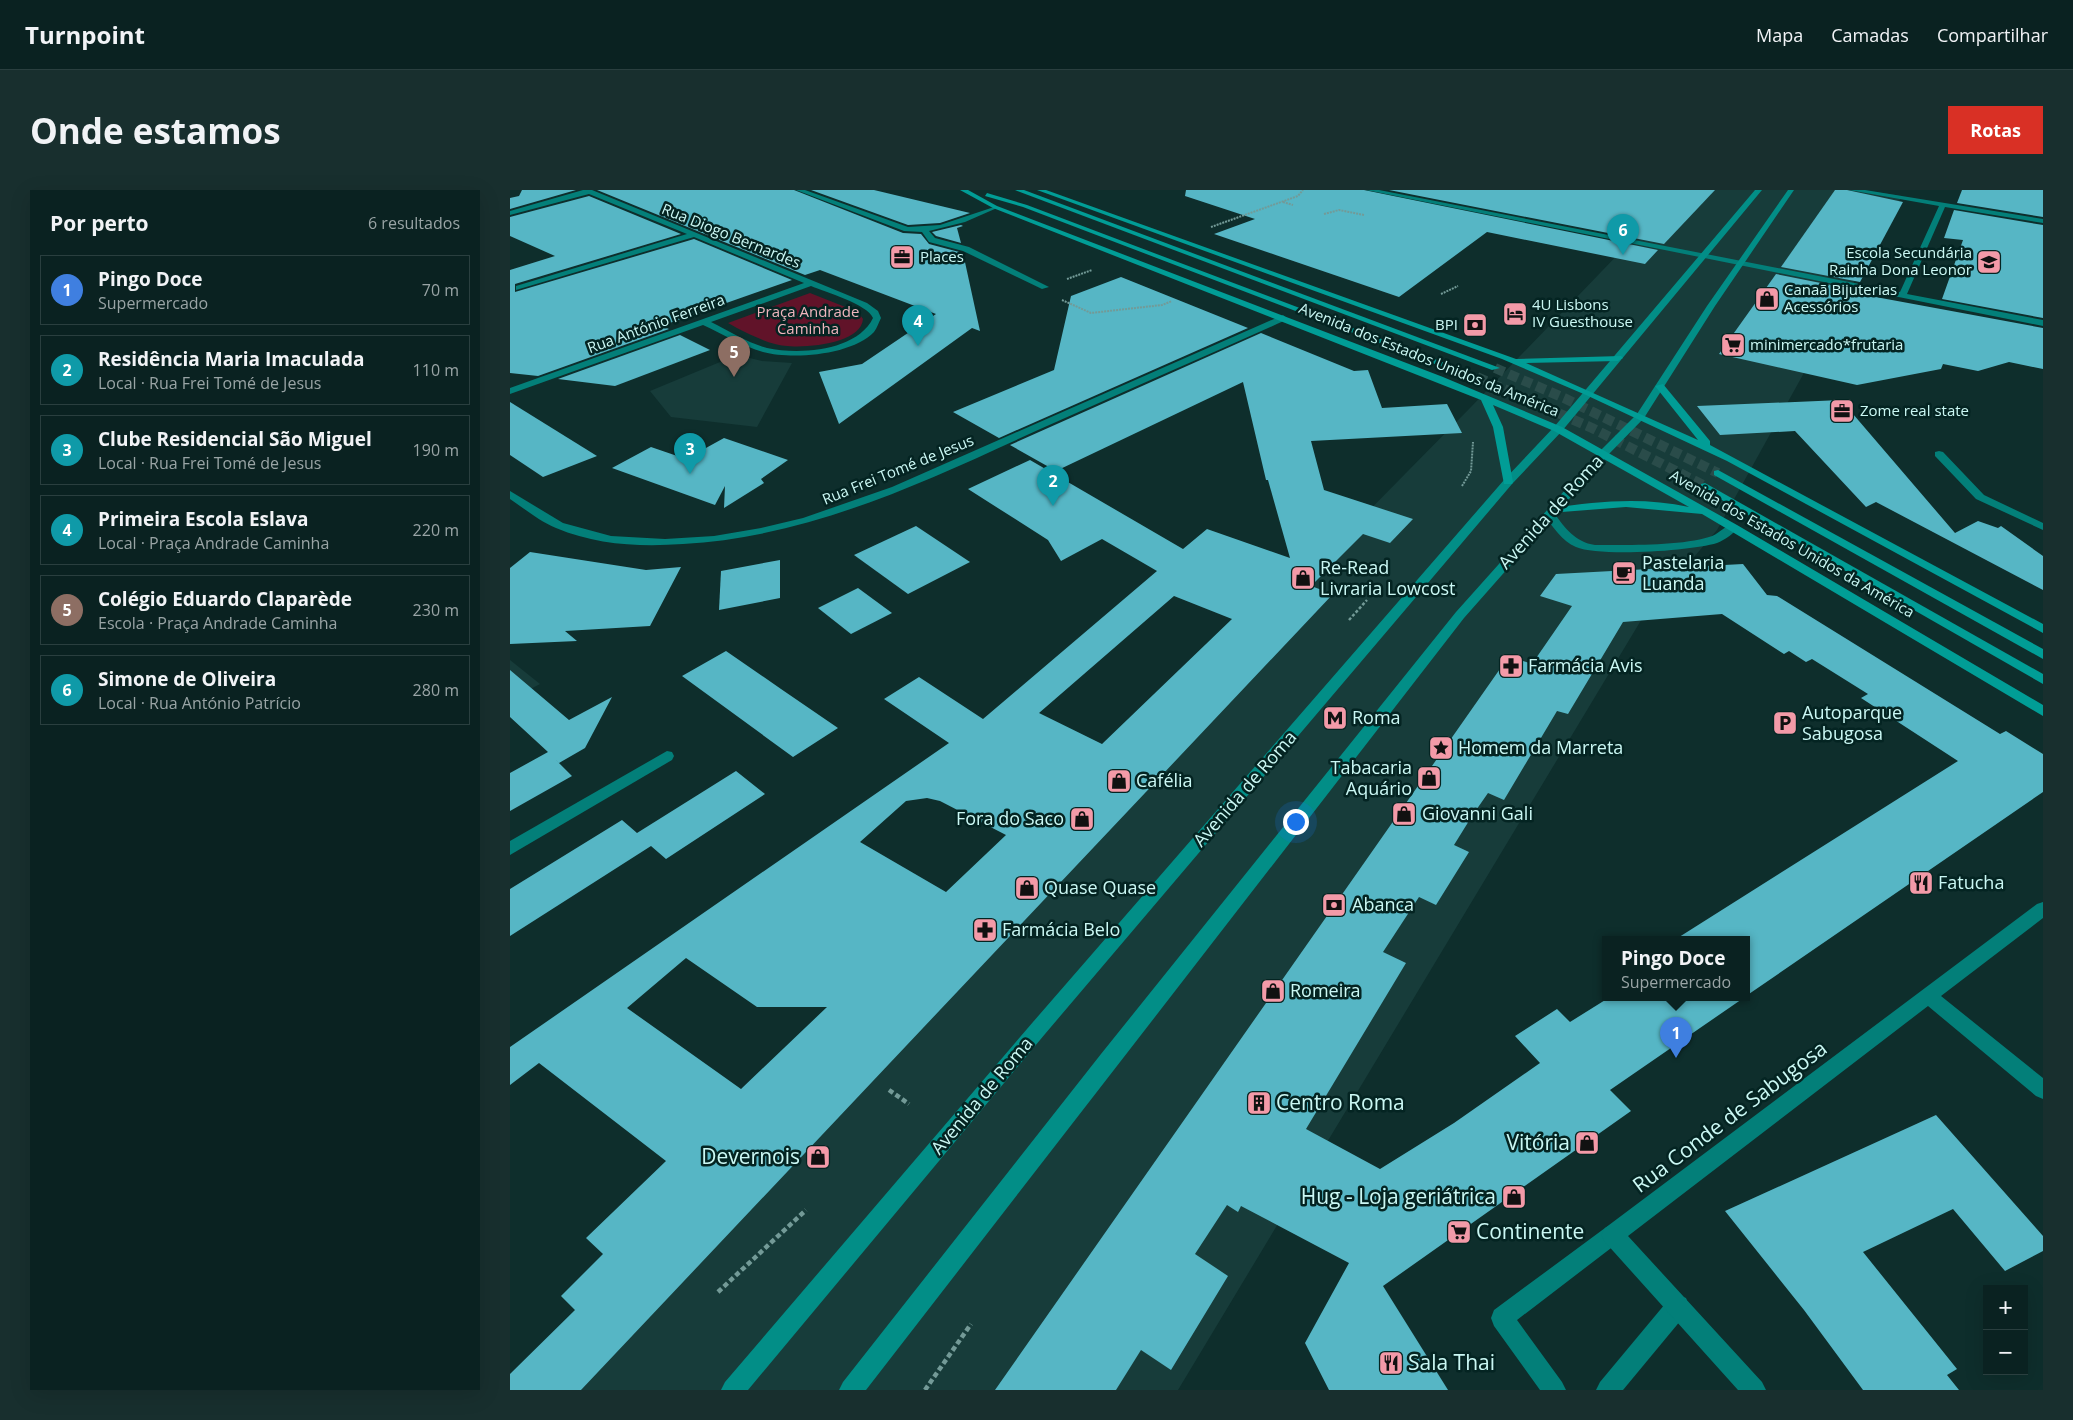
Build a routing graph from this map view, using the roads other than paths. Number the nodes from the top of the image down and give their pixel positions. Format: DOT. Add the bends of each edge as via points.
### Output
graph roads {
  1 [pos="799,190"];
  2 [pos="963,190"];
  3 [pos="969,190"];
  4 [pos="1018,190"];
  5 [pos="1040,190"];
  6 [pos="1370,190"];
  7 [pos="1759,190"];
  8 [pos="1791,190"];
  9 [pos="1852,190"];
  10 [pos="587,191"];
  11 [pos="1943,205"];
  12 [pos="995,208"];
  13 [pos="510,213"];
  14 [pos="2043,221"];
  15 [pos="926,231"];
  16 [pos="693,235"];
  17 [pos="1705,255"];
  18 [pos="1743,262"];
  19 [pos="810,284"];
  20 [pos="1045,287"];
  21 [pos="519,288"];
  22 [pos="1902,296"];
  23 [pos="1283,318"];
  24 [pos="703,321"];
  25 [pos="2043,323"];
  26 [pos="1618,358"];
  27 [pos="1510,360"];
  28 [pos="1495,368"];
  29 [pos="1478,377"];
  30 [pos="1660,386"];
  31 [pos="510,391"];
  32 [pos="1589,393"];
  33 [pos="1485,398"];
  34 [pos="1641,416"];
  35 [pos="1558,429"];
  36 [pos="1710,448"];
  37 [pos="1603,454"];
  38 [pos="1939,454"];
  39 [pos="1718,473"];
  40 [pos="1508,482"];
  41 [pos="1705,486"];
  42 [pos="510,494"];
  43 [pos="1551,513"];
  44 [pos="1717,518"];
  45 [pos="1733,527"];
  46 [pos="2043,527"];
  47 [pos="2043,629"];
  48 [pos="2043,655"];
  49 [pos="2043,680"];
  50 [pos="2043,710"];
  51 [pos="667,756"];
  52 [pos="510,849"];
  53 [pos="2043,909"];
  54 [pos="1928,996"];
  55 [pos="2043,1090"];
  56 [pos="1612,1235"];
  57 [pos="1678,1306"];
  58 [pos="733,1390"];
  59 [pos="851,1390"];
  60 [pos="1554,1390"];
  61 [pos="1608,1390"];
  62 [pos="1754,1390"];
  1 -- 15 [label="street" via="906,229"];
  2 -- 12 [label="main road, Avenida dos Estados Unidos da América"];
  3 -- 29 [label="main road, Avenida dos Estados Unidos da América" via="1025,206"];
  4 -- 28 [label="main road, Avenida dos Estados Unidos da América"];
  5 -- 27 [label="main road, Avenida dos Estados Unidos da América"];
  6 -- 17 [label="street"];
  7 -- 17 [label="main road, Avenida de Roma"];
  8 -- 18 [label="main road, Avenida de Roma"];
  9 -- 11 [label="street"];
  10 -- 13 [label="street"];
  10 -- 16 [label="street, Rua Diogo Bernardes"];
  11 -- 14 [label="street"];
  11 -- 22 [label="street"];
  12 -- 15 [label="street"];
  12 -- 23 [label="main road, Avenida dos Estados Unidos da América"];
  15 -- 20 [label="street" via="932,240 966,249"];
  16 -- 19 [label="street, Rua Diogo Bernardes"];
  16 -- 21 [label="street"];
  17 -- 18 [label="street"];
  17 -- 26 [label="main road, Avenida de Roma"];
  18 -- 22 [label="street"];
  18 -- 30 [label="main road, Avenida de Roma"];
  19 -- 24 [label="street, Rua António Ferreira"];
  19 -- 24 [label="street" via="870,309 877,318 873,328 860,338 839,346 787,353 757,347"];
  22 -- 25 [label="street"];
  23 -- 33 [label="main road, Avenida dos Estados Unidos da América"];
  23 -- 42 [label="street, Rua Frei Tomé de Jesus" via="859,504 775,530 695,541 620,540 560,526"];
  24 -- 31 [label="street, Rua António Ferreira"];
  26 -- 27 [label="main road"];
  26 -- 32 [label="main road, Avenida de Roma"];
  27 -- 32 [label="main road, Avenida dos Estados Unidos da América"];
  30 -- 34 [label="main road, Avenida de Roma"];
  30 -- 36 [label="main road"];
  32 -- 34 [label="main road, Avenida dos Estados Unidos da América"];
  32 -- 35 [label="main road, Avenida de Roma"];
  33 -- 35 [label="main road, Avenida dos Estados Unidos da América"];
  33 -- 40 [label="main road" via="1498,427"];
  34 -- 36 [label="main road, Avenida dos Estados Unidos da América"];
  34 -- 37 [label="main road, Avenida de Roma"];
  35 -- 37 [label="main road, Avenida dos Estados Unidos da América"];
  35 -- 40 [label="main road, Avenida de Roma"];
  36 -- 47 [label="main road, Avenida dos Estados Unidos da América"];
  37 -- 43 [label="main road, Avenida de Roma"];
  37 -- 44 [label="main road, Avenida dos Estados Unidos da América"];
  38 -- 46 [label="street" via="1980,496"];
  39 -- 48 [label="main road, Avenida dos Estados Unidos da América"];
  40 -- 58 [label="main road, Avenida de Roma"];
  41 -- 49 [label="main road, Avenida dos Estados Unidos da América"];
  43 -- 44 [label="main road" via="1632,503 1677,507"];
  43 -- 45 [label="street" via="1566,537 1596,548 1695,543 1718,538"];
  43 -- 59 [label="main road, Avenida de Roma" via="1454,622"];
  44 -- 45 [label="main road, Avenida dos Estados Unidos da América"];
  45 -- 50 [label="main road, Avenida dos Estados Unidos da América"];
  51 -- 52 [label="street"];
  53 -- 54 [label="street, Rua Conde de Sabugosa"];
  54 -- 55 [label="street"];
  54 -- 56 [label="street, Rua Conde de Sabugosa"];
  56 -- 57 [label="street"];
  56 -- 60 [label="street, Rua Conde de Sabugosa" via="1502,1318"];
  57 -- 61 [label="street"];
  57 -- 62 [label="street"];
}
